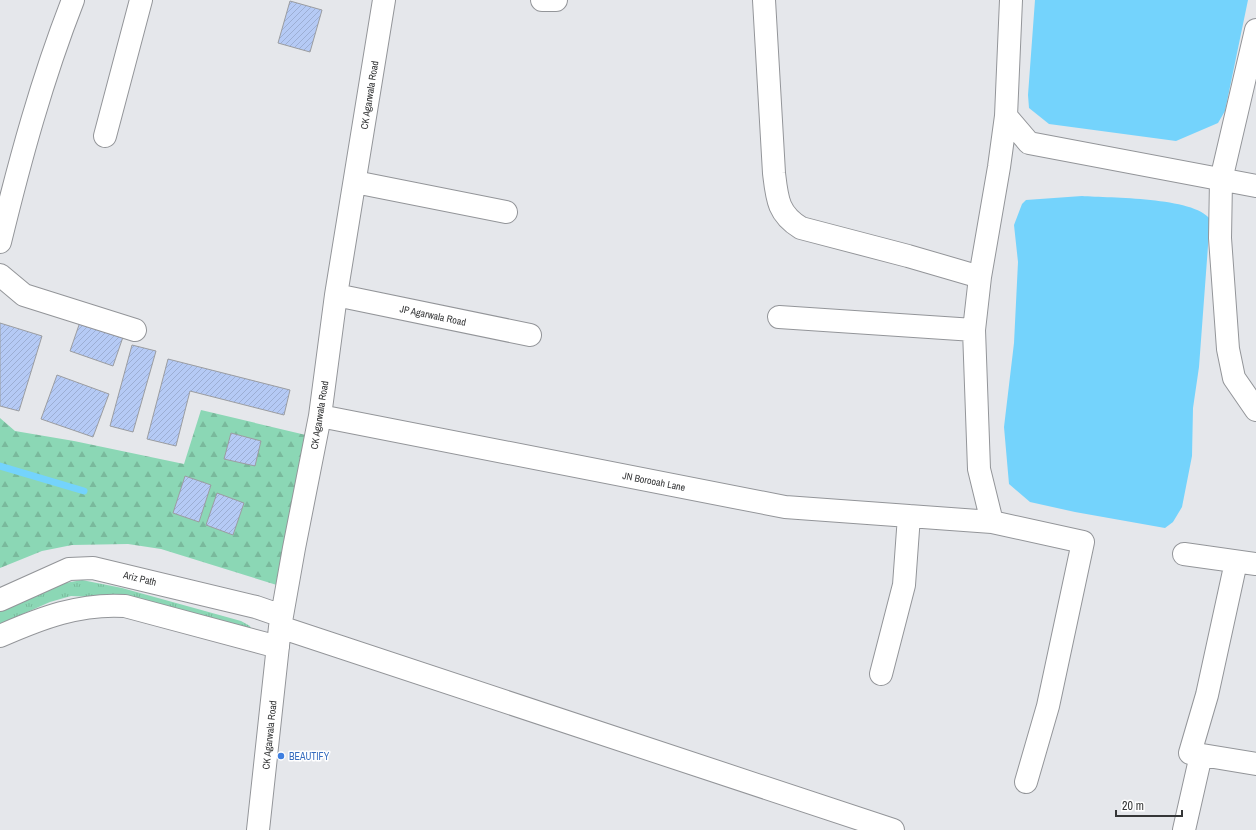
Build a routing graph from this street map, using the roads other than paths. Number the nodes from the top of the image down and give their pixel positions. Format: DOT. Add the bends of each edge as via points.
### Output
graph roads {
  1 [pos="73,0"];
  2 [pos="141,0"];
  3 [pos="384,0"];
  4 [pos="542,0"];
  5 [pos="556,0"];
  6 [pos="764,0"];
  7 [pos="1011,0"];
  8 [pos="1256,30"];
  9 [pos="1006,116"];
  10 [pos="105,136"];
  11 [pos="1029,143"];
  12 [pos="999,167"];
  13 [pos="1221,180"];
  14 [pos="355,182"];
  15 [pos="1256,186"];
  16 [pos="506,212"];
  17 [pos="0,242"];
  18 [pos="0,275"];
  19 [pos="980,277"];
  20 [pos="336,295"];
  21 [pos="779,317"];
  22 [pos="135,330"];
  23 [pos="974,330"];
  24 [pos="530,335"];
  25 [pos="1256,410"];
  26 [pos="320,416"];
  27 [pos="909,516"];
  28 [pos="992,522"];
  29 [pos="1184,554"];
  30 [pos="1246,563"];
  31 [pos="0,600"];
  32 [pos="280,630"];
  33 [pos="0,636"];
  34 [pos="881,674"];
  35 [pos="1201,755"];
  36 [pos="1256,764"];
  37 [pos="1026,782"];
  38 [pos="258,830"];
  39 [pos="893,830"];
  40 [pos="1184,830"];
  1 -- 17 [label="street" via="50,58 19,164"];
  2 -- 10 [label="street"];
  3 -- 14 [label="street, CK Agarwala Road"];
  4 -- 5 [label="street"];
  6 -- 19 [label="street" via="774,173 781,211 801,228"];
  7 -- 9 [label="street"];
  8 -- 13 [label="street"];
  9 -- 11 [label="street"];
  9 -- 12 [label="street"];
  11 -- 12 [label="street"];
  11 -- 13 [label="street"];
  12 -- 19 [label="street"];
  13 -- 15 [label="street"];
  13 -- 25 [label="street" via="1220,238 1228,349 1234,378"];
  14 -- 16 [label="street"];
  14 -- 20 [label="street, CK Agarwala Road"];
  18 -- 22 [label="street" via="24,294"];
  19 -- 23 [label="street"];
  20 -- 24 [label="street, JP Agarwala Road"];
  20 -- 26 [label="street, CK Agarwala Road"];
  21 -- 23 [label="street"];
  23 -- 28 [label="street" via="979,469"];
  26 -- 27 [label="street, JN Borooah Lane" via="785,507"];
  26 -- 32 [label="street, CK Agarwala Road"];
  27 -- 28 [label="street, JN Borooah Lane"];
  27 -- 34 [label="street" via="904,585"];
  28 -- 37 [label="street, JN Borooah Lane" via="1083,542 1048,706"];
  29 -- 30 [label="street"];
  30 -- 35 [label="street" via="1190,753"];
  31 -- 32 [label="street, Ariz Path" via="69,569 93,568 242,604"];
  32 -- 33 [label="street" via="108,605 69,610 44,617"];
  32 -- 38 [label="street, CK Agarwala Road"];
  32 -- 39 [label="street"];
  35 -- 36 [label="street"];
  35 -- 40 [label="street"];
}
